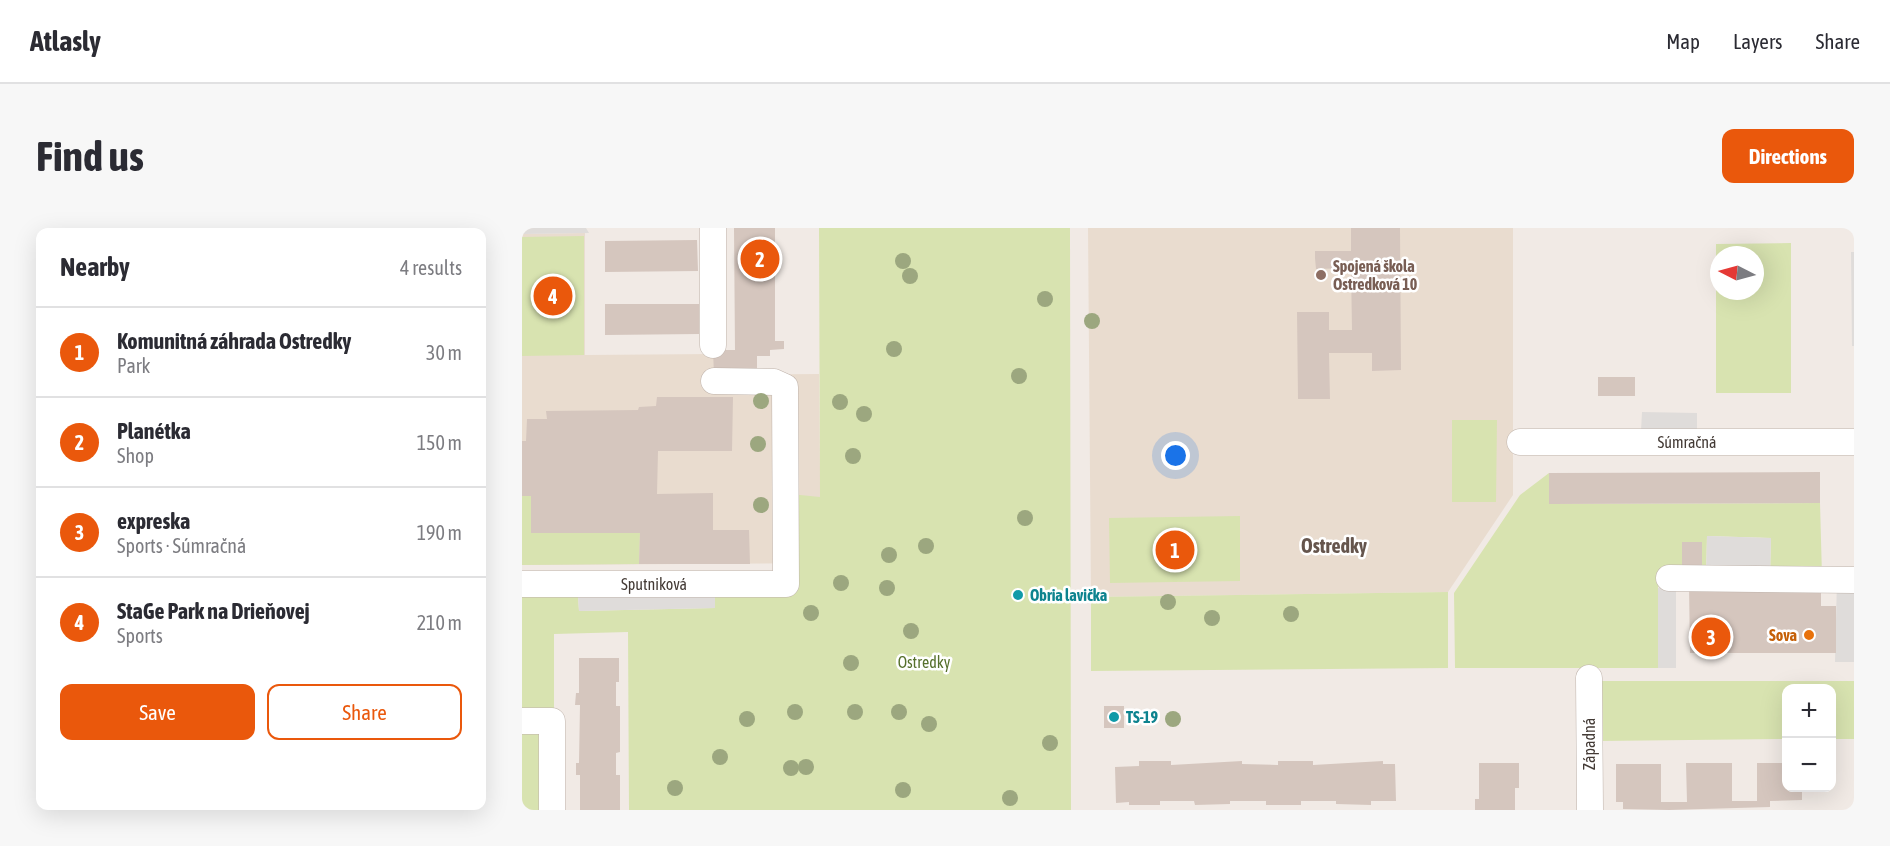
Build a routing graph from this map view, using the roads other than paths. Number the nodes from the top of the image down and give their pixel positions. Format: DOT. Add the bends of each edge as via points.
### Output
graph roads {
  1 [pos="712,228"];
  2 [pos="713,345"];
  3 [pos="714,381"];
  4 [pos="1520,442"];
  5 [pos="1854,442"];
  6 [pos="1669,578"];
  7 [pos="1854,580"];
  8 [pos="522,584"];
  9 [pos="1589,678"];
  10 [pos="522,721"];
  11 [pos="552,810"];
  12 [pos="1590,810"];
  1 -- 2 [label="street"];
  3 -- 8 [label="street, Sputniková" via="774,382 785,387 786,584"];
  4 -- 5 [label="street, Súmračná"];
  6 -- 7 [label="street"];
  9 -- 12 [label="street, Západná"];
  10 -- 11 [label="street" via="552,721"];
}
